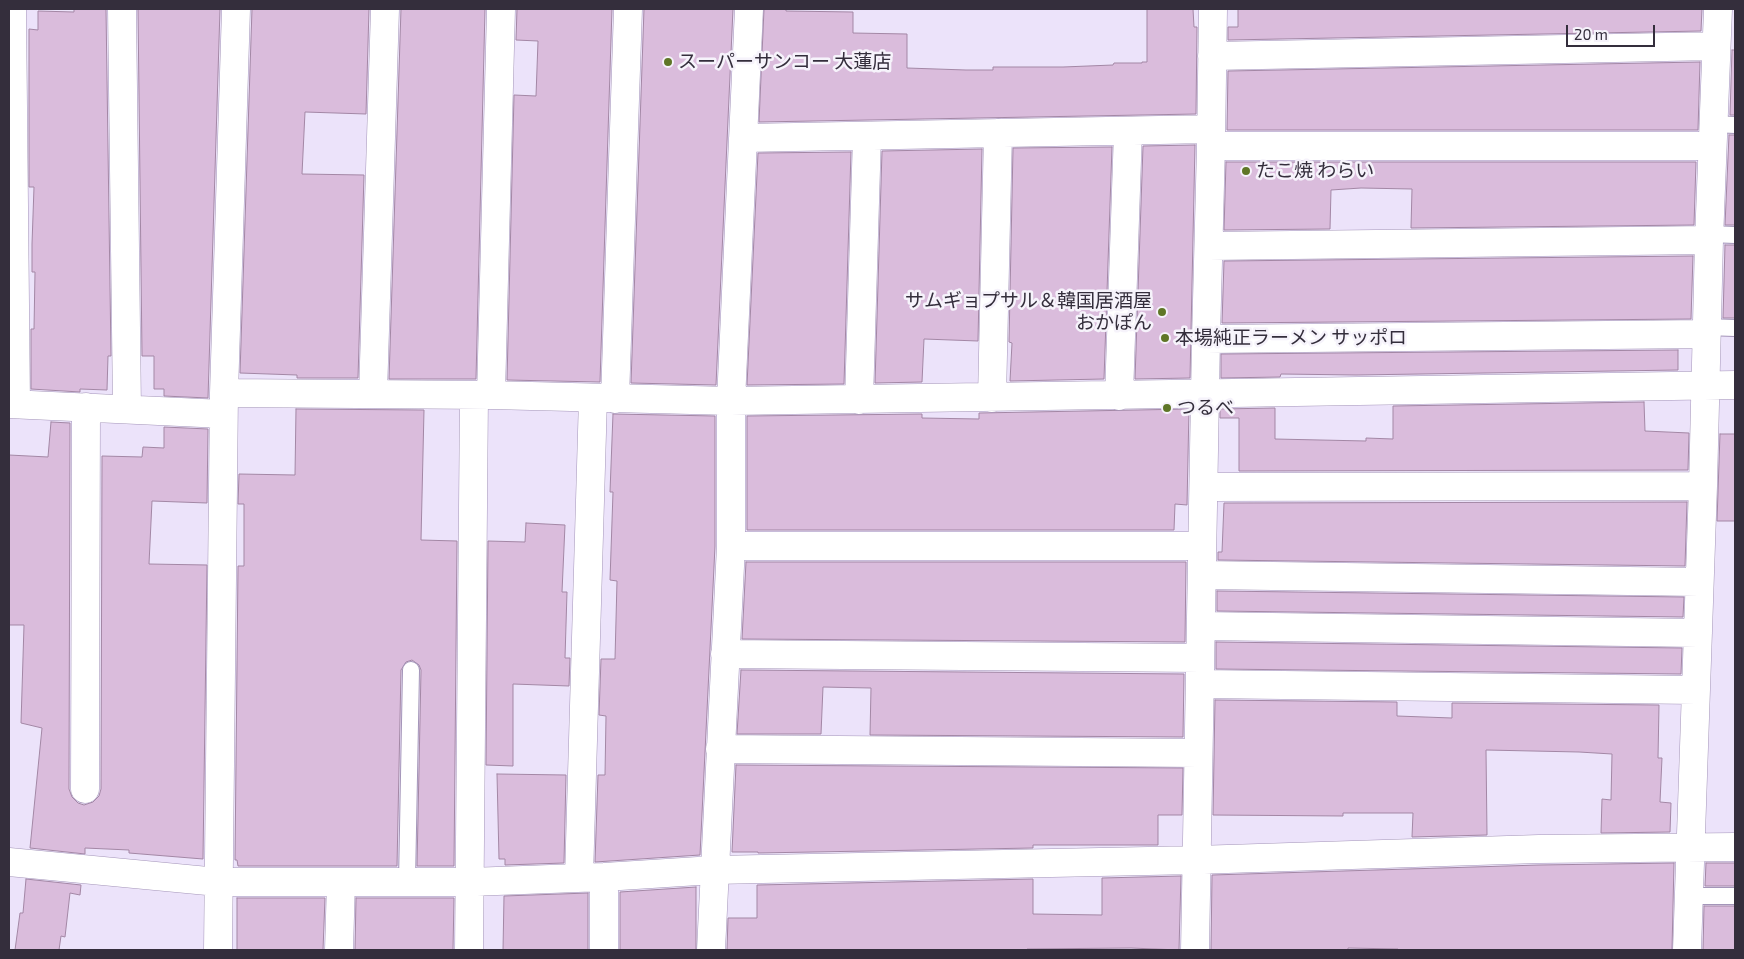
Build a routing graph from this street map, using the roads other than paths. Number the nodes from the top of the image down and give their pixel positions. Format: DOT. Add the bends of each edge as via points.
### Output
graph roads {
  1 [pos="12,9"];
  2 [pos="122,9"];
  3 [pos="236,9"];
  4 [pos="385,9"];
  5 [pos="501,9"];
  6 [pos="628,9"];
  7 [pos="749,9"];
  8 [pos="1213,9"];
  9 [pos="1724,11"];
  10 [pos="1716,46"];
  11 [pos="1212,56"];
  12 [pos="1128,131"];
  13 [pos="1720,132"];
  14 [pos="998,133"];
  15 [pos="867,136"];
  16 [pos="743,138"];
  17 [pos="1211,138"];
  18 [pos="1718,236"];
  19 [pos="1209,246"];
  20 [pos="1735,328"];
  21 [pos="1706,331"];
  22 [pos="1206,339"];
  23 [pos="1735,385"];
  24 [pos="1706,386"];
  25 [pos="373,394"];
  26 [pos="1205,395"];
  27 [pos="482,396"];
  28 [pos="1119,396"];
  29 [pos="604,398"];
  30 [pos="992,398"];
  31 [pos="859,400"];
  32 [pos="732,401"];
  33 [pos="224,403"];
  34 [pos="12,404"];
  35 [pos="86,407"];
  36 [pos="127,409"];
  37 [pos="1703,486"];
  38 [pos="1204,487"];
  39 [pos="731,546"];
  40 [pos="1202,546"];
  41 [pos="1202,575"];
  42 [pos="1700,582"];
  43 [pos="1201,626"];
  44 [pos="1698,633"];
  45 [pos="725,654"];
  46 [pos="411,670"];
  47 [pos="1200,671"];
  48 [pos="1696,690"];
  49 [pos="720,749"];
  50 [pos="1198,754"];
  51 [pos="85,789"];
  52 [pos="1735,847"];
  53 [pos="1691,848"];
  54 [pos="1196,860"];
  55 [pos="10,867"];
  56 [pos="714,870"];
  57 [pos="592,877"];
  58 [pos="218,882"];
  59 [pos="341,882"];
  60 [pos="407,882"];
  61 [pos="470,882"];
  62 [pos="1689,896"];
  63 [pos="1735,896"];
  64 [pos="218,950"];
  65 [pos="339,950"];
  66 [pos="469,950"];
  67 [pos="604,950"];
  68 [pos="711,950"];
  69 [pos="1195,950"];
  70 [pos="1688,950"];
  1 -- 34 [label="street"];
  2 -- 36 [label="street"];
  3 -- 33 [label="street"];
  4 -- 25 [label="street"];
  5 -- 27 [label="street"];
  6 -- 29 [label="street"];
  7 -- 16 [label="street"];
  8 -- 11 [label="street"];
  9 -- 10 [label="street"];
  10 -- 11 [label="street"];
  10 -- 13 [label="street"];
  11 -- 17 [label="street"];
  12 -- 14 [label="street"];
  12 -- 17 [label="street"];
  12 -- 28 [label="street"];
  13 -- 17 [label="street"];
  13 -- 18 [label="street"];
  14 -- 15 [label="street"];
  14 -- 30 [label="street"];
  15 -- 16 [label="street"];
  15 -- 31 [label="street"];
  16 -- 32 [label="street"];
  17 -- 19 [label="street"];
  18 -- 19 [label="street"];
  18 -- 21 [label="street"];
  19 -- 22 [label="street"];
  20 -- 21 [label="lane"];
  21 -- 22 [label="street"];
  21 -- 24 [label="street"];
  22 -- 26 [label="street"];
  23 -- 24 [label="street"];
  24 -- 26 [label="street"];
  24 -- 37 [label="street"];
  25 -- 27 [label="street"];
  25 -- 33 [label="street"];
  26 -- 28 [label="street"];
  26 -- 38 [label="street"];
  27 -- 29 [label="street"];
  27 -- 61 [label="street"];
  28 -- 30 [label="street"];
  29 -- 32 [label="street"];
  29 -- 57 [label="street"];
  30 -- 31 [label="street"];
  31 -- 32 [label="street"];
  32 -- 39 [label="street"];
  33 -- 36 [label="street"];
  33 -- 58 [label="street"];
  34 -- 35 [label="street"];
  35 -- 36 [label="street"];
  35 -- 51 [label="street"];
  37 -- 38 [label="street"];
  37 -- 42 [label="street"];
  38 -- 40 [label="street"];
  39 -- 40 [label="street"];
  39 -- 45 [label="street"];
  40 -- 41 [label="street"];
  41 -- 42 [label="street"];
  41 -- 43 [label="street"];
  42 -- 44 [label="street"];
  43 -- 44 [label="street"];
  43 -- 47 [label="street"];
  44 -- 48 [label="street"];
  45 -- 47 [label="street"];
  45 -- 49 [label="street"];
  46 -- 60 [label="lane"];
  47 -- 48 [label="street"];
  47 -- 50 [label="street"];
  48 -- 53 [label="street"];
  49 -- 50 [label="street"];
  49 -- 56 [label="street"];
  50 -- 54 [label="street"];
  52 -- 53 [label="street"];
  53 -- 54 [label="street" via="1539,849"];
  53 -- 62 [label="street"];
  54 -- 56 [label="street"];
  54 -- 69 [label="street"];
  55 -- 58 [label="street"];
  56 -- 57 [label="street"];
  56 -- 68 [label="street"];
  57 -- 61 [label="street"];
  57 -- 67 [label="street"];
  58 -- 59 [label="street"];
  58 -- 64 [label="street"];
  59 -- 60 [label="street"];
  59 -- 65 [label="street"];
  60 -- 61 [label="street"];
  61 -- 66 [label="street"];
  62 -- 63 [label="lane"];
  62 -- 70 [label="street"];
}
